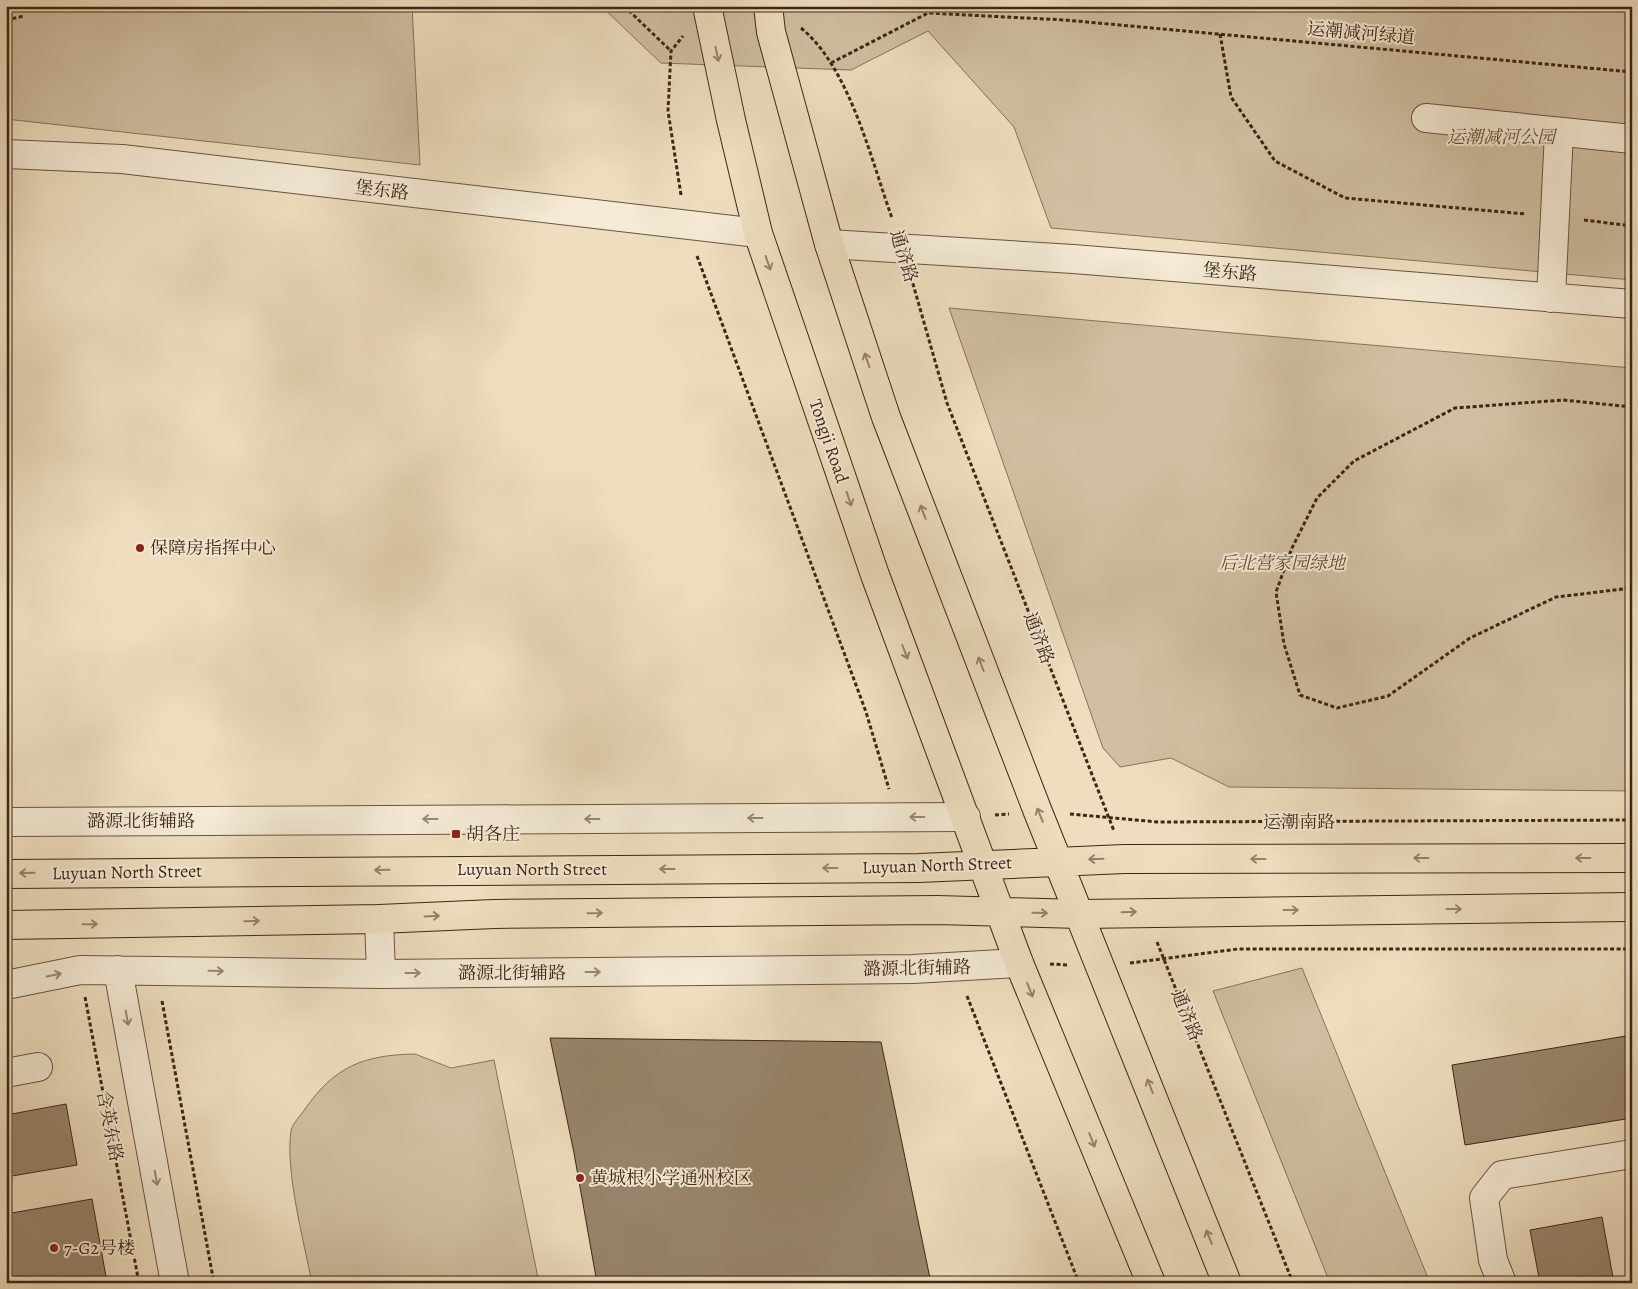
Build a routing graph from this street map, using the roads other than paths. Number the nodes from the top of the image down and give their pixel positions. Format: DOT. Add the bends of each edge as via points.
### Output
graph roads {
  1 [pos="707,6"];
  2 [pos="768,6"];
  3 [pos="1426,118"];
  4 [pos="1559,132"];
  5 [pos="1632,139"];
  6 [pos="6,154"];
  7 [pos="758,233"];
  8 [pos="828,244"];
  9 [pos="1551,298"];
  10 [pos="1632,304"];
  11 [pos="966,817"];
  12 [pos="6,822"];
  13 [pos="1632,858"];
  14 [pos="1058,860"];
  15 [pos="984,865"];
  16 [pos="6,874"];
  17 [pos="1632,908"];
  18 [pos="1000,912"];
  19 [pos="1080,914"];
  20 [pos="379,919"];
  21 [pos="6,925"];
  22 [pos="1019,963"];
  23 [pos="118,970"];
  24 [pos="381,974"];
  25 [pos="6,985"];
  26 [pos="38,1067"];
  27 [pos="6,1073"];
  28 [pos="1632,1154"];
  29 [pos="175,1283"];
  30 [pos="1151,1283"];
  31 [pos="1227,1283"];
  32 [pos="1502,1283"];
  1 -- 7 [label="main road, Tongji Road, one-way" via="730,120"];
  2 -- 8 [label="main road" via="771,32"];
  3 -- 4 [label="street"];
  4 -- 5 [label="street"];
  4 -- 9 [label="street"];
  6 -- 7 [label="street, 堡东路" via="122,159"];
  7 -- 11 [label="main road, Tongji Road, one-way" via="876,575"];
  8 -- 9 [label="street, 堡东路" via="1072,259"];
  14 -- 8 [label="main road, one-way" via="886,417"];
  9 -- 10 [label="street, 堡东路"];
  11 -- 12 [label="street, 潞源北街辅路, one-way"];
  11 -- 15 [label="main road, Tongji Road"];
  13 -- 14 [label="main road, 运潮南路, one-way"];
  14 -- 15 [label="main road, Luyuan North Street"];
  14 -- 19 [label="main road"];
  15 -- 16 [label="main road, Luyuan North Street, one-way"];
  15 -- 18 [label="main road"];
  19 -- 17 [label="main road, one-way"];
  18 -- 19 [label="main road, one-way"];
  20 -- 18 [label="main road, one-way" via="524,913"];
  18 -- 22 [label="main road"];
  31 -- 19 [label="main road, one-way"];
  21 -- 20 [label="main road, one-way"];
  20 -- 24 [label="street"];
  24 -- 22 [label="street, 潞源北街辅路, one-way" via="956,968"];
  22 -- 30 [label="main road, one-way"];
  23 -- 24 [label="street, 潞源北街辅路, one-way"];
  25 -- 23 [label="street, 潞源北街辅路, one-way" via="80,970"];
  23 -- 29 [label="street, 含英东路, one-way"];
  26 -- 27 [label="street"];
  28 -- 32 [label="street" via="1502,1176 1484,1198 1493,1260"];
}
